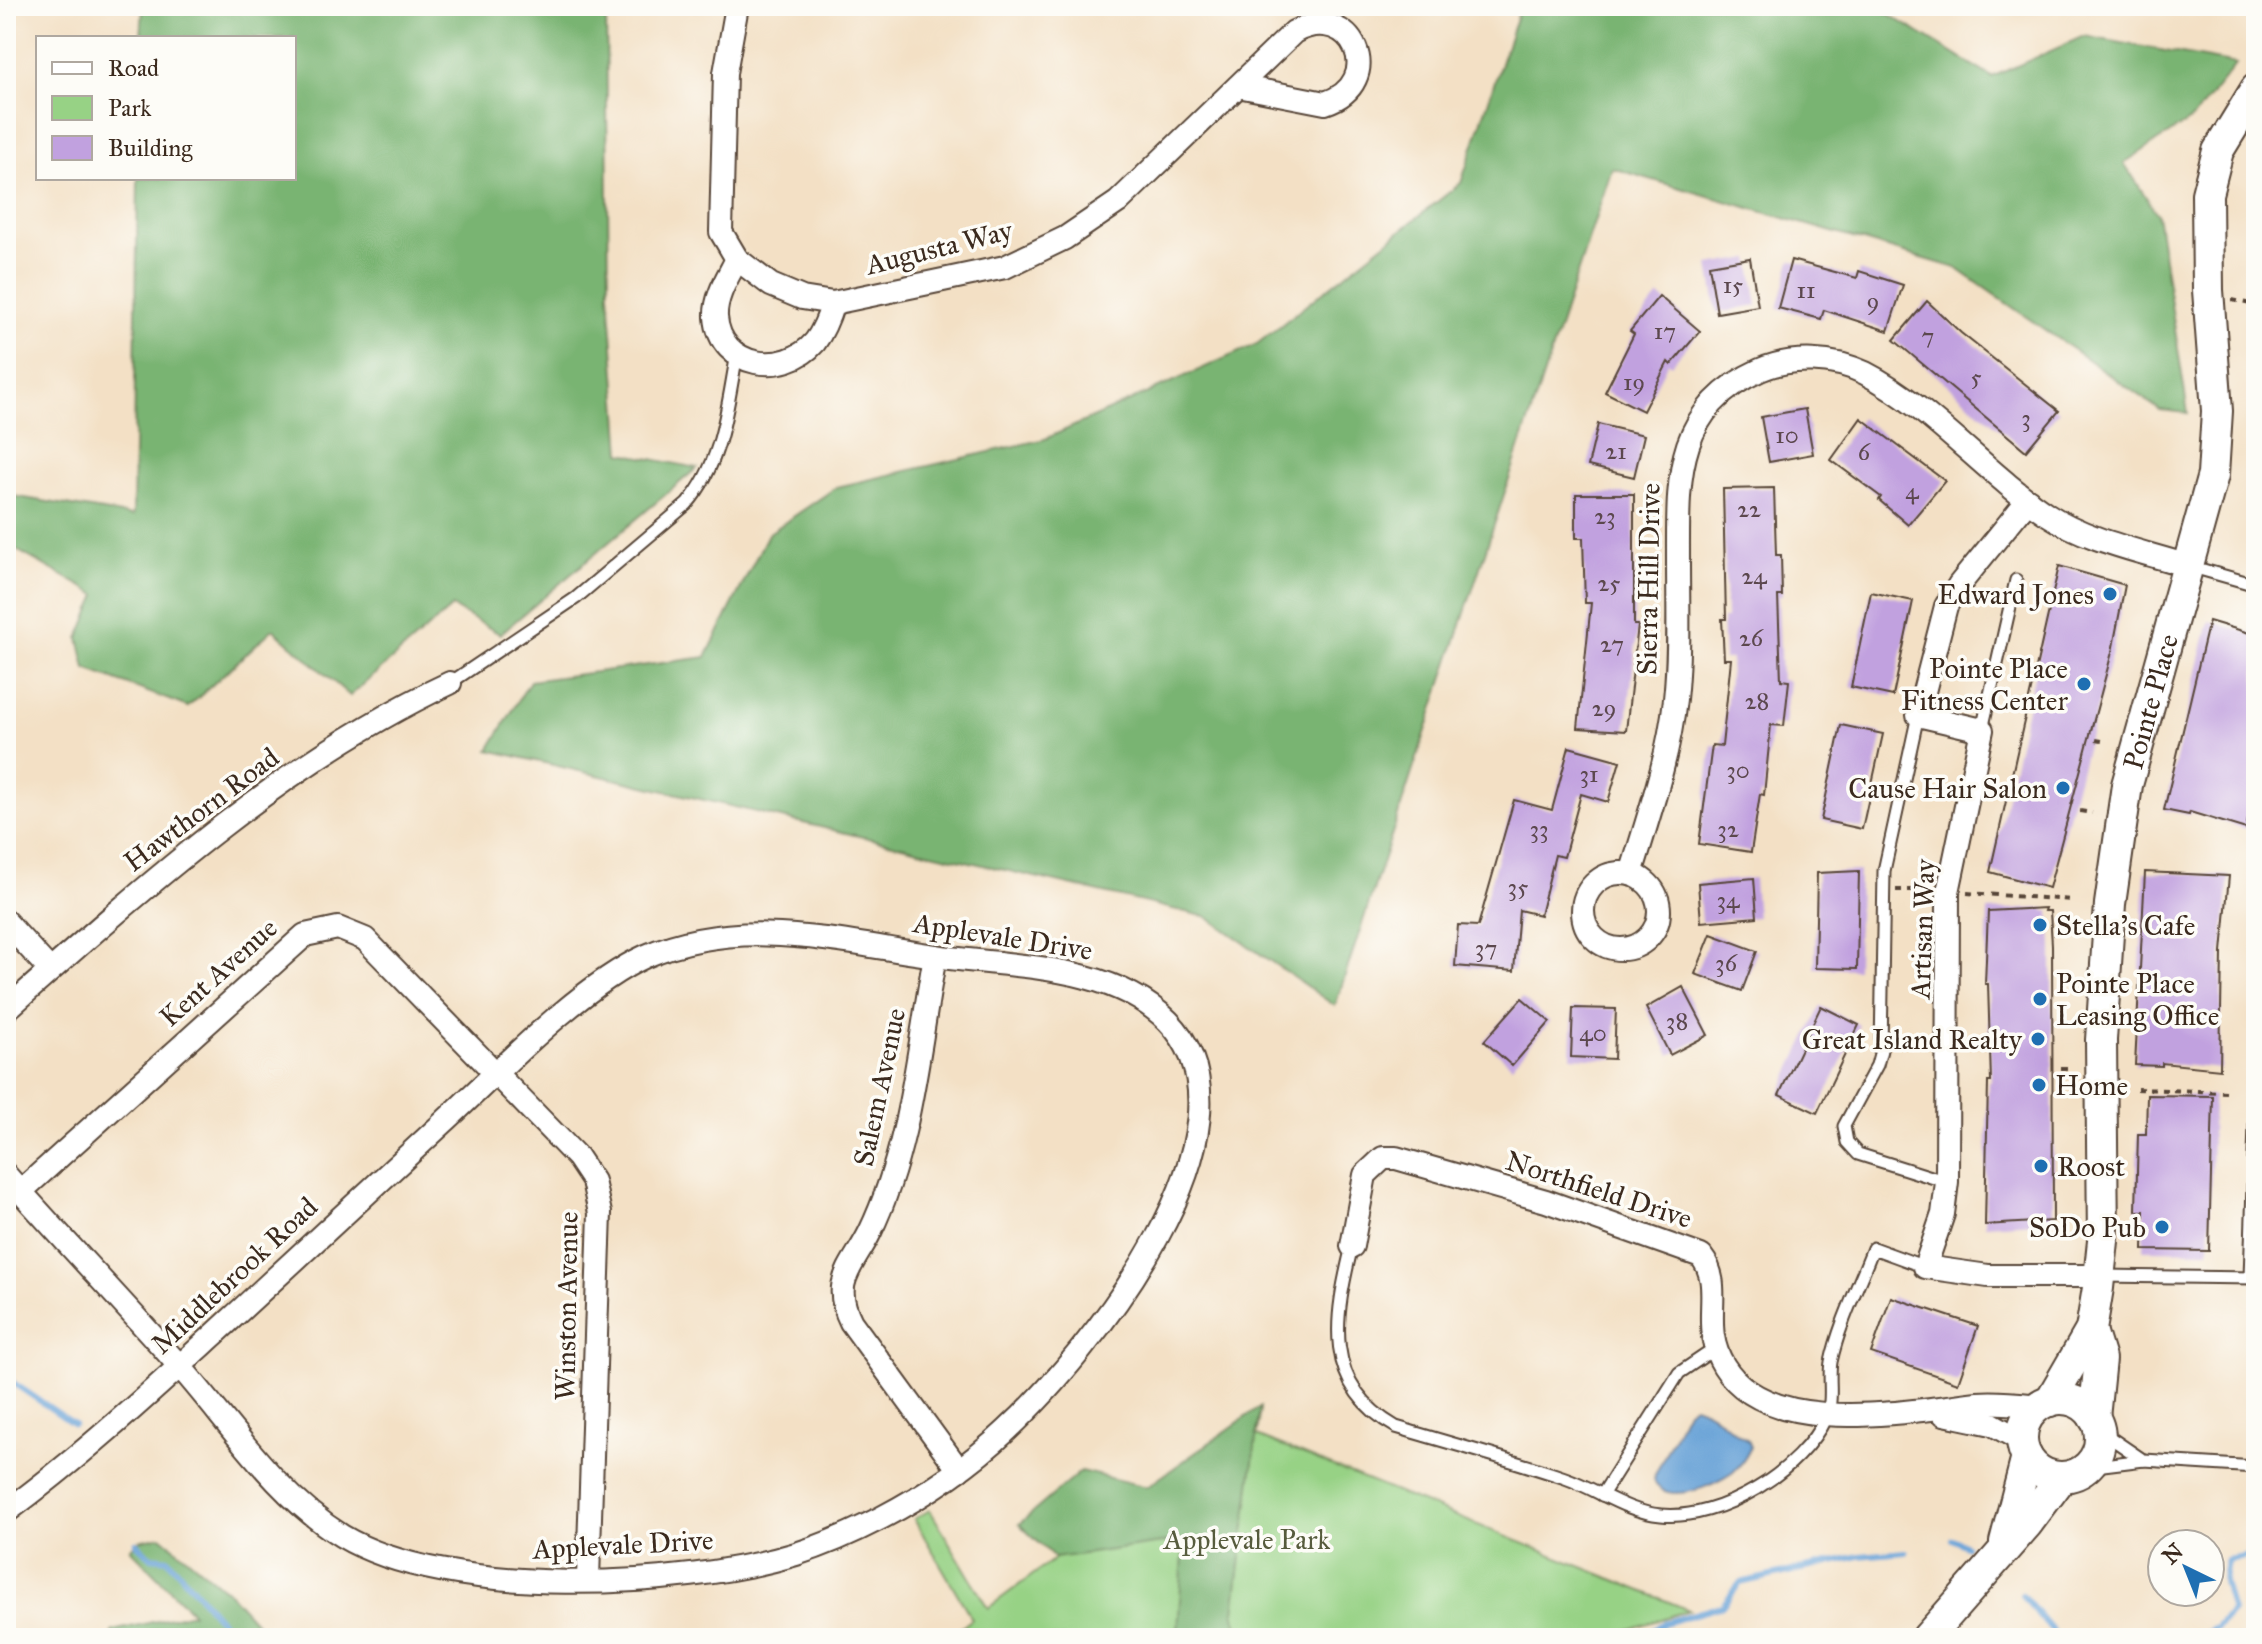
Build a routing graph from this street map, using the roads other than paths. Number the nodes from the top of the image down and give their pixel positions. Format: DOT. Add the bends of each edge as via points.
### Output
graph roads {
  1 [pos="737,6"];
  2 [pos="1238,86"];
  3 [pos="2256,89"];
  4 [pos="737,259"];
  5 [pos="833,303"];
  6 [pos="737,354"];
  7 [pos="2028,500"];
  8 [pos="2188,566"];
  9 [pos="2016,580"];
  10 [pos="2256,585"];
  11 [pos="450,683"];
  12 [pos="1918,715"];
  13 [pos="1982,730"];
  14 [pos="1631,874"];
  15 [pos="6,922"];
  16 [pos="935,956"];
  17 [pos="50,970"];
  18 [pos="6,1010"];
  19 [pos="496,1074"];
  20 [pos="2256,1093"];
  21 [pos="1947,1182"];
  22 [pos="13,1183"];
  23 [pos="1352,1246"];
  24 [pos="1925,1267"];
  25 [pos="2099,1276"];
  26 [pos="2253,1278"];
  27 [pos="2091,1330"];
  28 [pos="1716,1348"];
  29 [pos="179,1366"];
  30 [pos="2044,1404"];
  31 [pos="1931,1411"];
  32 [pos="1828,1413"];
  33 [pos="2096,1424"];
  34 [pos="2024,1449"];
  35 [pos="2144,1460"];
  36 [pos="2256,1467"];
  37 [pos="959,1470"];
  38 [pos="2074,1472"];
  39 [pos="1602,1495"];
  40 [pos="6,1512"];
  41 [pos="2003,1547"];
  42 [pos="588,1579"];
  43 [pos="1927,1638"];
  1 -- 4 [label="street, Augusta Way" via="725,73 720,216 721,232"];
  2 -- 2 [label="street, Augusta Way" via="1325,103 1347,92 1358,57 1345,33 1320,23 1306,25"];
  2 -- 5 [label="street, Augusta Way" via="1118,202 1065,238 1005,267"];
  3 -- 8 [label="street, Pointe Place" via="2218,151 2207,194 2217,444"];
  4 -- 5 [label="street, Augusta Way" via="771,285"];
  4 -- 6 [label="street" via="718,299 716,317 720,334"];
  5 -- 6 [label="street" via="814,342 794,358 760,364"];
  6 -- 11 [label="lane" via="718,450 687,504 576,598"];
  7 -- 8 [label="street, Sierra Hill Drive" via="2081,532"];
  7 -- 12 [label="street" via="1946,606"];
  7 -- 14 [label="street, Sierra Hill Drive" via="1881,382 1844,365 1774,365 1746,377 1714,401 1692,433 1680,471 1675,700"];
  8 -- 10 [label="lane"];
  8 -- 25 [label="street, Pointe Place" via="2130,773 2110,904 2101,1040"];
  9 -- 13 [label="lane"];
  11 -- 17 [label="street, Hawthorn Road" via="396,708 233,820"];
  12 -- 13 [label="street"];
  12 -- 21 [label="lane" via="1884,871 1881,1050 1845,1118 1844,1134 1864,1157"];
  13 -- 21 [label="street, Artisan Way" via="1948,892"];
  15 -- 17 [label="street"];
  16 -- 19 [label="street, Applevale Drive" via="789,933 676,945 610,977"];
  16 -- 37 [label="street, Salem Avenue" via="902,1142 869,1234 845,1274 841,1300 851,1322"];
  16 -- 37 [label="street, Applevale Drive" via="1080,976 1127,993 1150,1005 1185,1041 1201,1087 1196,1140 1140,1267 1090,1340 1045,1392"];
  17 -- 18 [label="street, Hawthorn Road"];
  19 -- 22 [label="street, Kent Avenue" via="376,949 352,932 322,929 290,946"];
  19 -- 29 [label="street, Middlebrook Road"];
  19 -- 42 [label="street, Winston Avenue" via="586,1167 598,1197"];
  20 -- 26 [label="lane"];
  21 -- 24 [label="street, Artisan Way" via="1943,1214"];
  22 -- 29 [label="street, Applevale Drive"];
  23 -- 28 [label="street, Northfield Drive" via="1365,1175 1383,1158 1501,1188 1701,1256 1713,1278 1710,1320"];
  23 -- 39 [label="lane" via="1339,1298 1339,1345 1350,1383 1377,1417"];
  24 -- 25 [label="street" via="1967,1275"];
  24 -- 32 [label="lane" via="1873,1248 1833,1354"];
  25 -- 26 [label="lane"];
  25 -- 27 [label="street, Pointe Place"];
  27 -- 30 [label="street, Pointe Place"];
  27 -- 33 [label="street, Pointe Place" via="2100,1359"];
  28 -- 32 [label="street, Northfield Drive" via="1733,1378 1760,1400 1791,1411"];
  28 -- 39 [label="lane" via="1679,1373"];
  29 -- 40 [label="street, Middlebrook Road"];
  29 -- 42 [label="street, Applevale Drive" via="288,1491 344,1537 420,1566 517,1578"];
  30 -- 31 [label="street, Northfield Drive" via="1981,1402"];
  30 -- 33 [label="street" via="2070,1401"];
  30 -- 34 [label="street" via="2026,1421"];
  31 -- 32 [label="street, Northfield Drive"];
  31 -- 34 [label="street, Northfield Drive" via="1992,1424"];
  32 -- 39 [label="lane" via="1815,1437 1786,1465 1713,1508 1664,1516"];
  33 -- 35 [label="lane"];
  33 -- 38 [label="street" via="2097,1451"];
  34 -- 38 [label="street" via="2041,1472"];
  34 -- 41 [label="street"];
  35 -- 36 [label="lane"];
  35 -- 38 [label="lane"];
  37 -- 42 [label="street, Applevale Drive" via="884,1517 799,1553 663,1578"];
  38 -- 41 [label="street"];
  41 -- 43 [label="street"];
}
